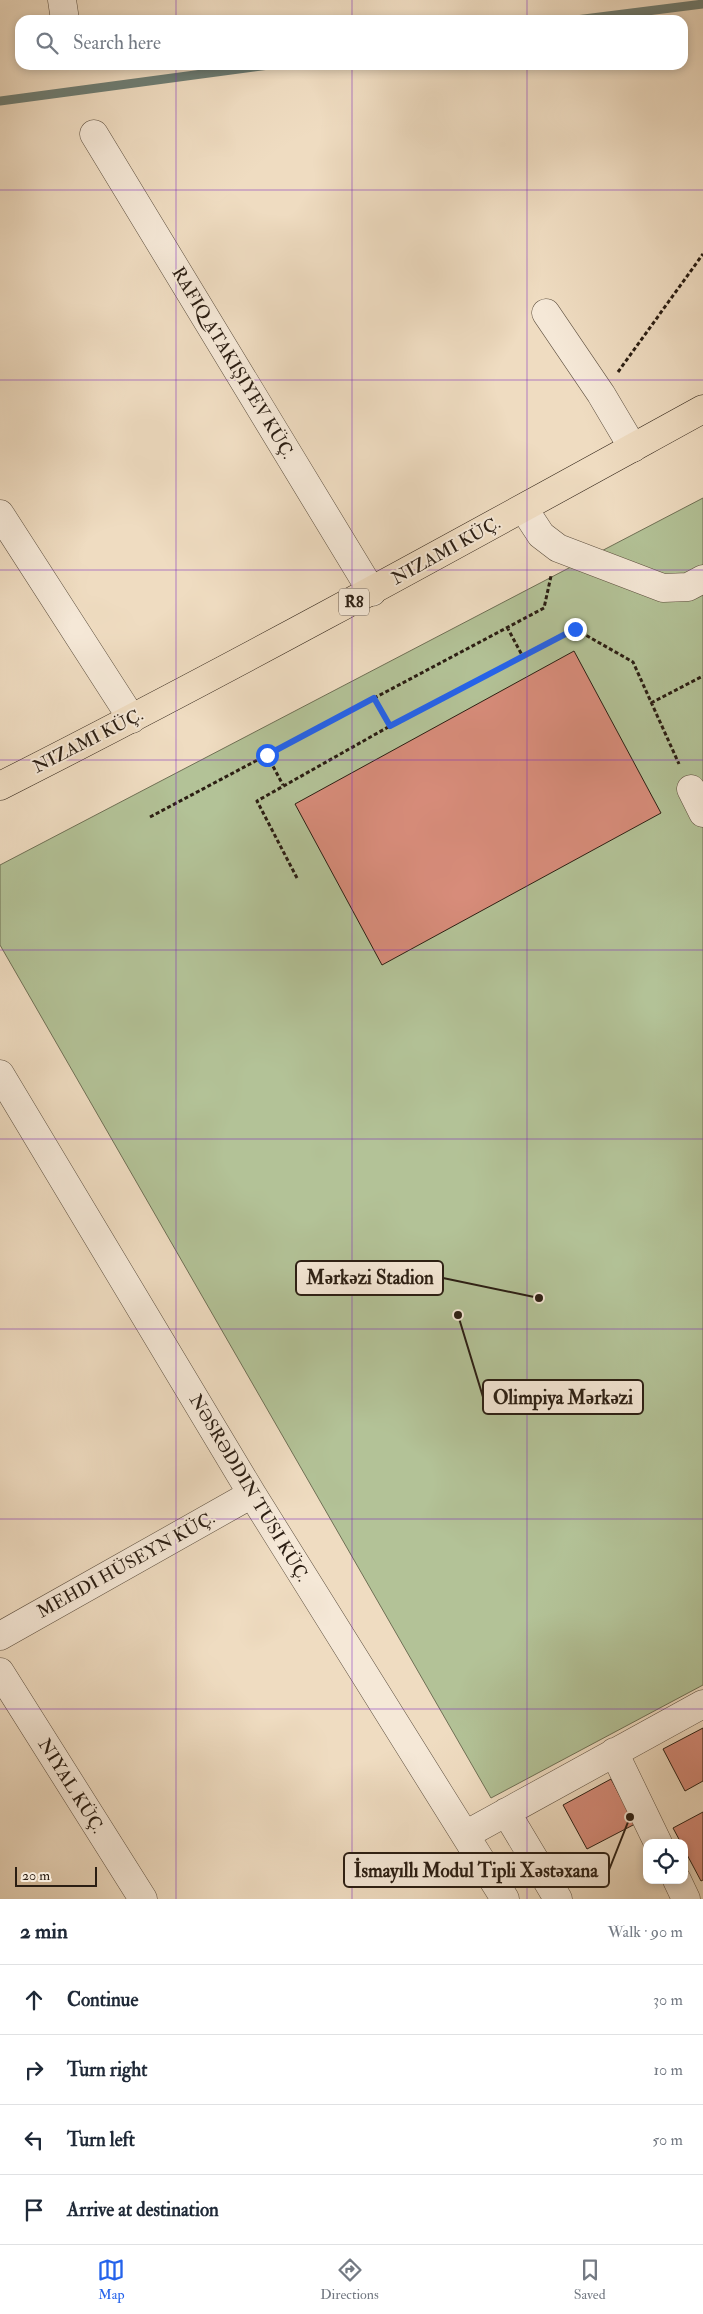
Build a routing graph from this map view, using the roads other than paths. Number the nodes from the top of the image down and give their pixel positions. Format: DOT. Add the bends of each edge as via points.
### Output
graph roads {
  1 [pos="62,0"];
  2 [pos="64,15"];
  3 [pos="94,134"];
  4 [pos="546,313"];
  5 [pos="703,409"];
  6 [pos="633,448"];
  7 [pos="524,509"];
  8 [pos="0,514"];
  9 [pos="703,580"];
  10 [pos="372,592"];
  11 [pos="132,719"];
  12 [pos="0,786"];
  13 [pos="691,789"];
  14 [pos="703,814"];
  15 [pos="0,1074"];
  16 [pos="252,1494"];
  17 [pos="0,1636"];
  18 [pos="0,1672"];
  19 [pos="703,1704"];
  20 [pos="614,1752"];
  21 [pos="506,1812"];
  22 [pos="465,1835"];
  23 [pos="656,1839"];
  24 [pos="679,1884"];
  25 [pos="143,1899"];
  26 [pos="504,1899"];
  27 [pos="558,1899"];
  28 [pos="686,1899"];
  1 -- 2 [label="street"];
  3 -- 10 [label="street, RAFIQ ATAKIŞIYEV KÜÇ."];
  4 -- 6 [label="street"];
  5 -- 6 [label="highway, NIZAMI KÜÇ. / R8"];
  6 -- 7 [label="highway, NIZAMI KÜÇ. / R8"];
  7 -- 9 [label="street" via="541,535 558,548 663,588 688,587"];
  7 -- 10 [label="highway, NIZAMI KÜÇ. / R8"];
  8 -- 11 [label="street"];
  10 -- 11 [label="highway, NIZAMI KÜÇ. / R8"];
  11 -- 12 [label="highway, NIZAMI KÜÇ. / R8"];
  13 -- 14 [label="street"];
  15 -- 16 [label="street, NƏSRƏDDIN TUSI KÜÇ."];
  16 -- 17 [label="street, MEHDI HÜSEYN KÜÇ."];
  16 -- 22 [label="street, NƏSRƏDDIN TUSI KÜÇ."];
  18 -- 25 [label="street, NIYAL KÜÇ."];
  19 -- 20 [label="street"];
  20 -- 21 [label="street"];
  20 -- 23 [label="street"];
  21 -- 22 [label="street"];
  21 -- 27 [label="street"];
  22 -- 26 [label="street, NƏSRƏDDIN TUSI KÜÇ."];
  24 -- 28 [label="street"];
}
